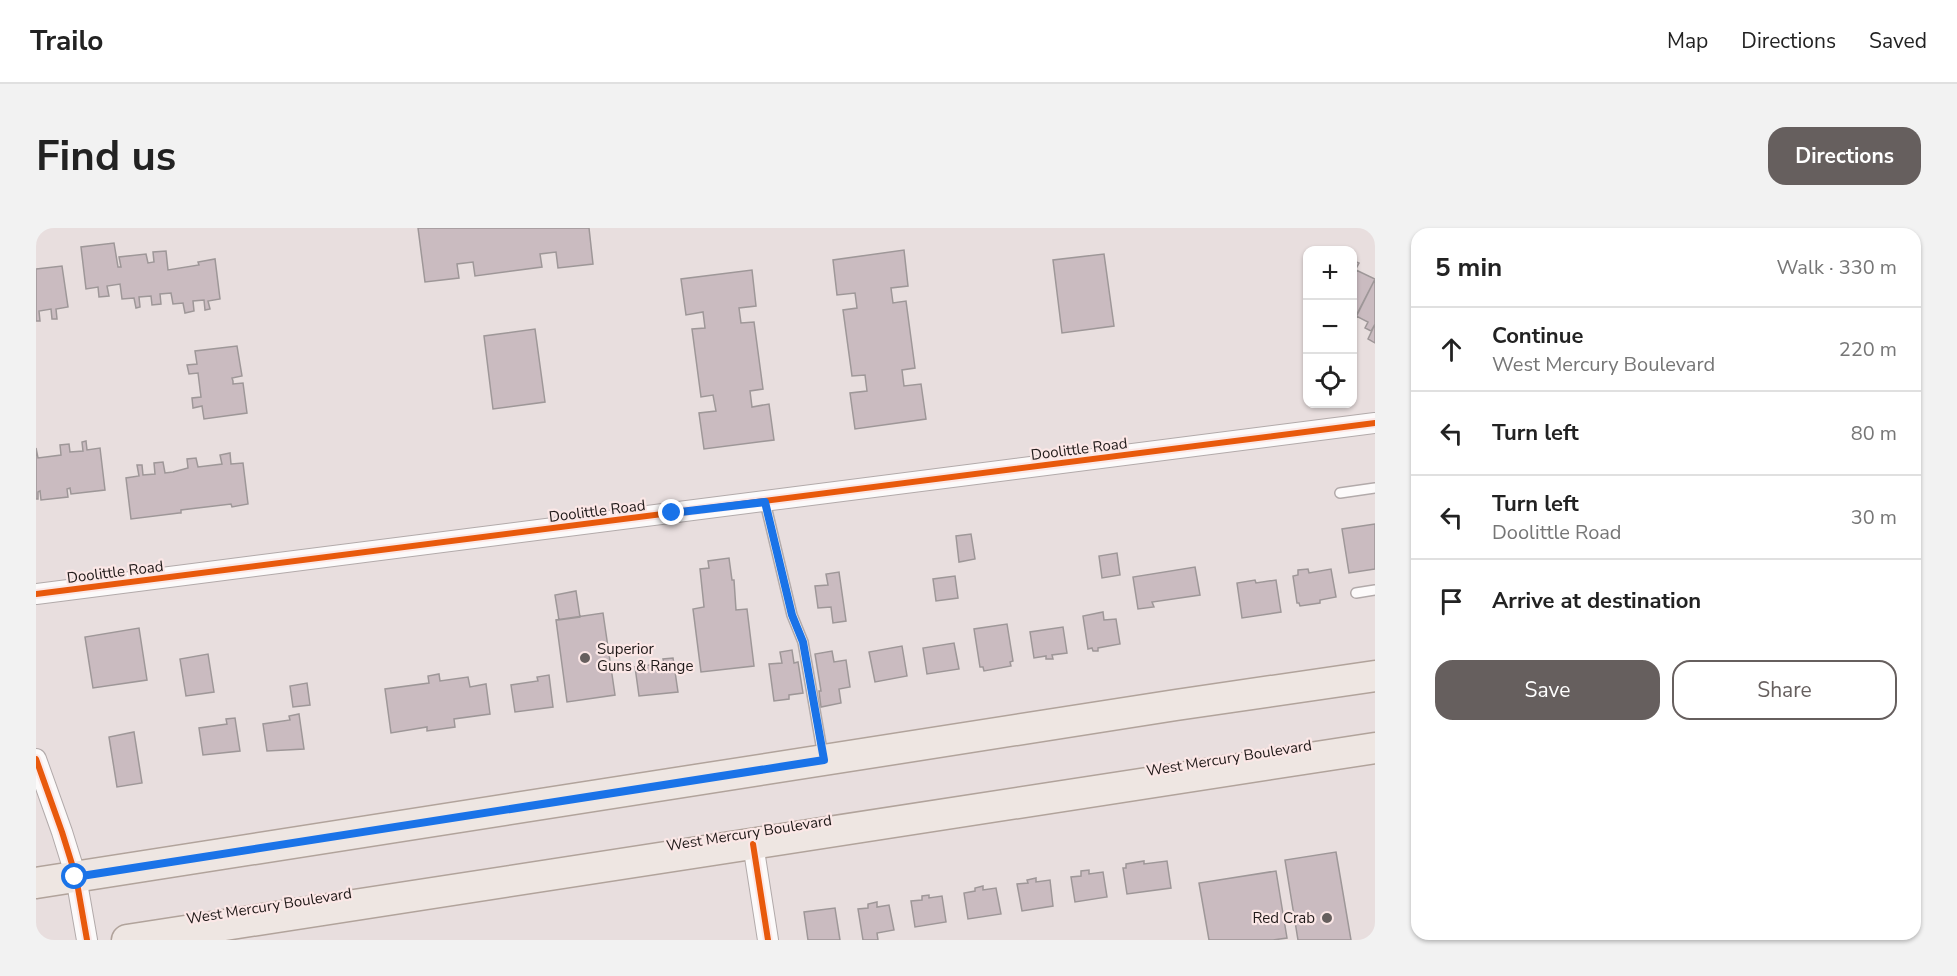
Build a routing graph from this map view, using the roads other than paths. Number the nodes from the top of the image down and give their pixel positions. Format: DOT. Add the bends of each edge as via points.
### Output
graph roads {
  1 [pos="1375,423"];
  2 [pos="1375,488"];
  3 [pos="1340,493"];
  4 [pos="765,502"];
  5 [pos="1375,590"];
  6 [pos="1356,593"];
  7 [pos="36,594"];
  8 [pos="1375,676"];
  9 [pos="1375,748"];
  10 [pos="36,759"];
  11 [pos="824,760"];
  12 [pos="753,844"];
  13 [pos="75,877"];
  14 [pos="36,883"];
  15 [pos="87,940"];
  16 [pos="127,940"];
  17 [pos="768,940"];
  1 -- 4 [label="street, Doolittle Road"];
  2 -- 3 [label="lane"];
  4 -- 7 [label="street, Doolittle Road"];
  4 -- 11 [label="lane" via="792,615 803,642"];
  5 -- 6 [label="lane"];
  8 -- 11 [label="main road"];
  9 -- 12 [label="main road, West Mercury Boulevard"];
  10 -- 13 [label="street"];
  11 -- 13 [label="main road"];
  12 -- 16 [label="main road, West Mercury Boulevard"];
  12 -- 17 [label="street"];
  13 -- 14 [label="main road"];
  13 -- 15 [label="street"];
}
